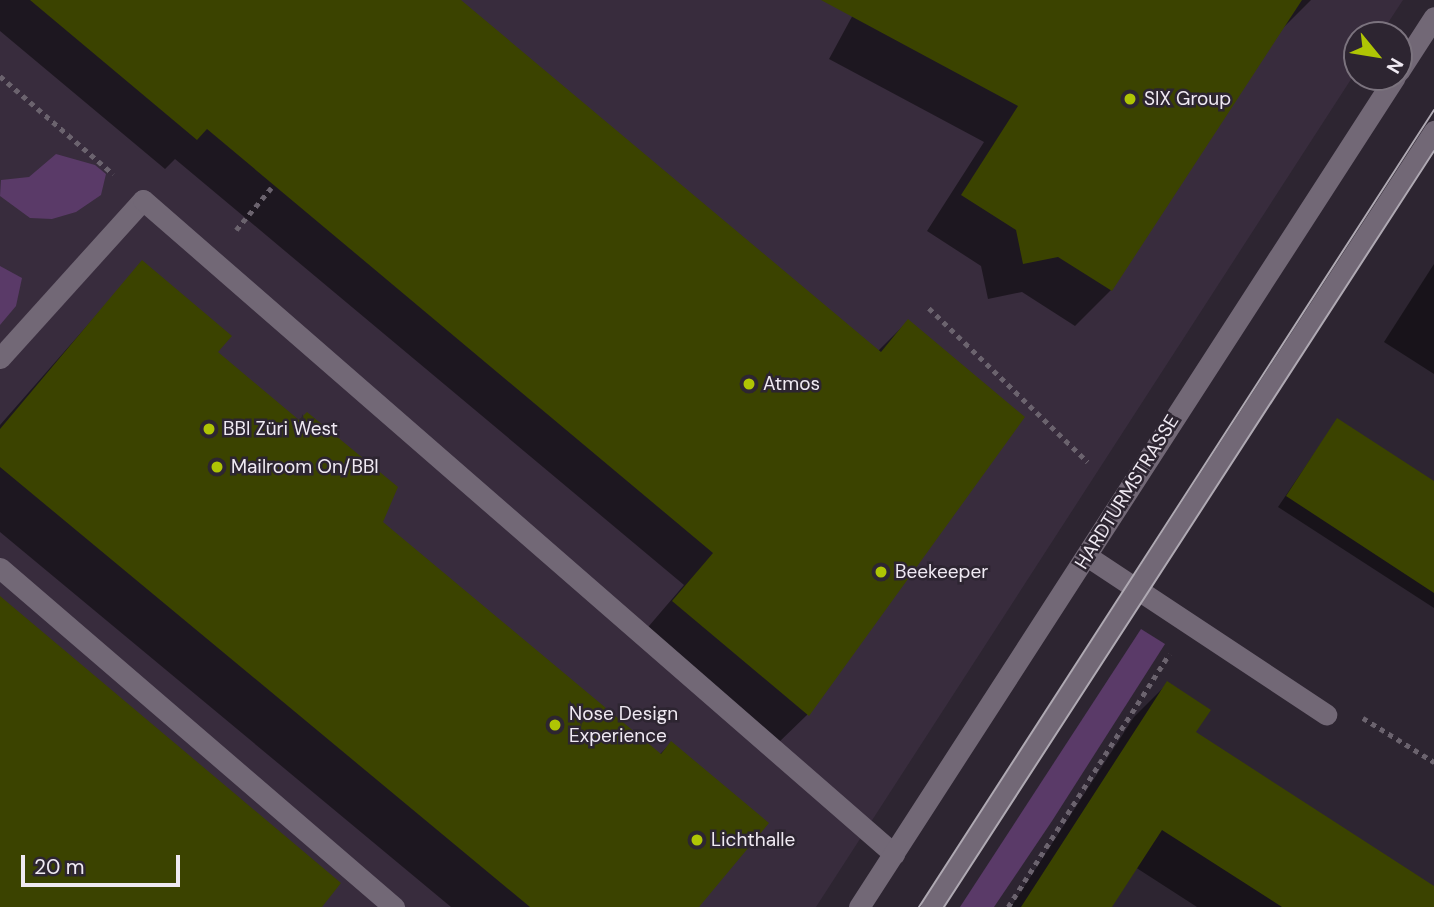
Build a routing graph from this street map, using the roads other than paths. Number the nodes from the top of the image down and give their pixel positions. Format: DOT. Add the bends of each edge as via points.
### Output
graph roads {
  1 [pos="1434,17"];
  2 [pos="1413,49"];
  3 [pos="1386,91"];
  4 [pos="1434,131"];
  5 [pos="0,358"];
  6 [pos="1087,556"];
  7 [pos="0,568"];
  8 [pos="1137,588"];
  9 [pos="1326,714"];
  10 [pos="894,854"];
  11 [pos="394,907"];
  12 [pos="859,907"];
  13 [pos="931,907"];
  1 -- 2 [label="street"];
  3 -- 6 [label="street, HARDTURMSTRASSE"];
  4 -- 8 [label="street"];
  5 -- 10 [label="street" via="143,200"];
  6 -- 8 [label="street"];
  6 -- 10 [label="street, HARDTURMSTRASSE"];
  7 -- 11 [label="street"];
  8 -- 9 [label="street"];
  8 -- 13 [label="street"];
  10 -- 12 [label="street, HARDTURMSTRASSE"];
}
